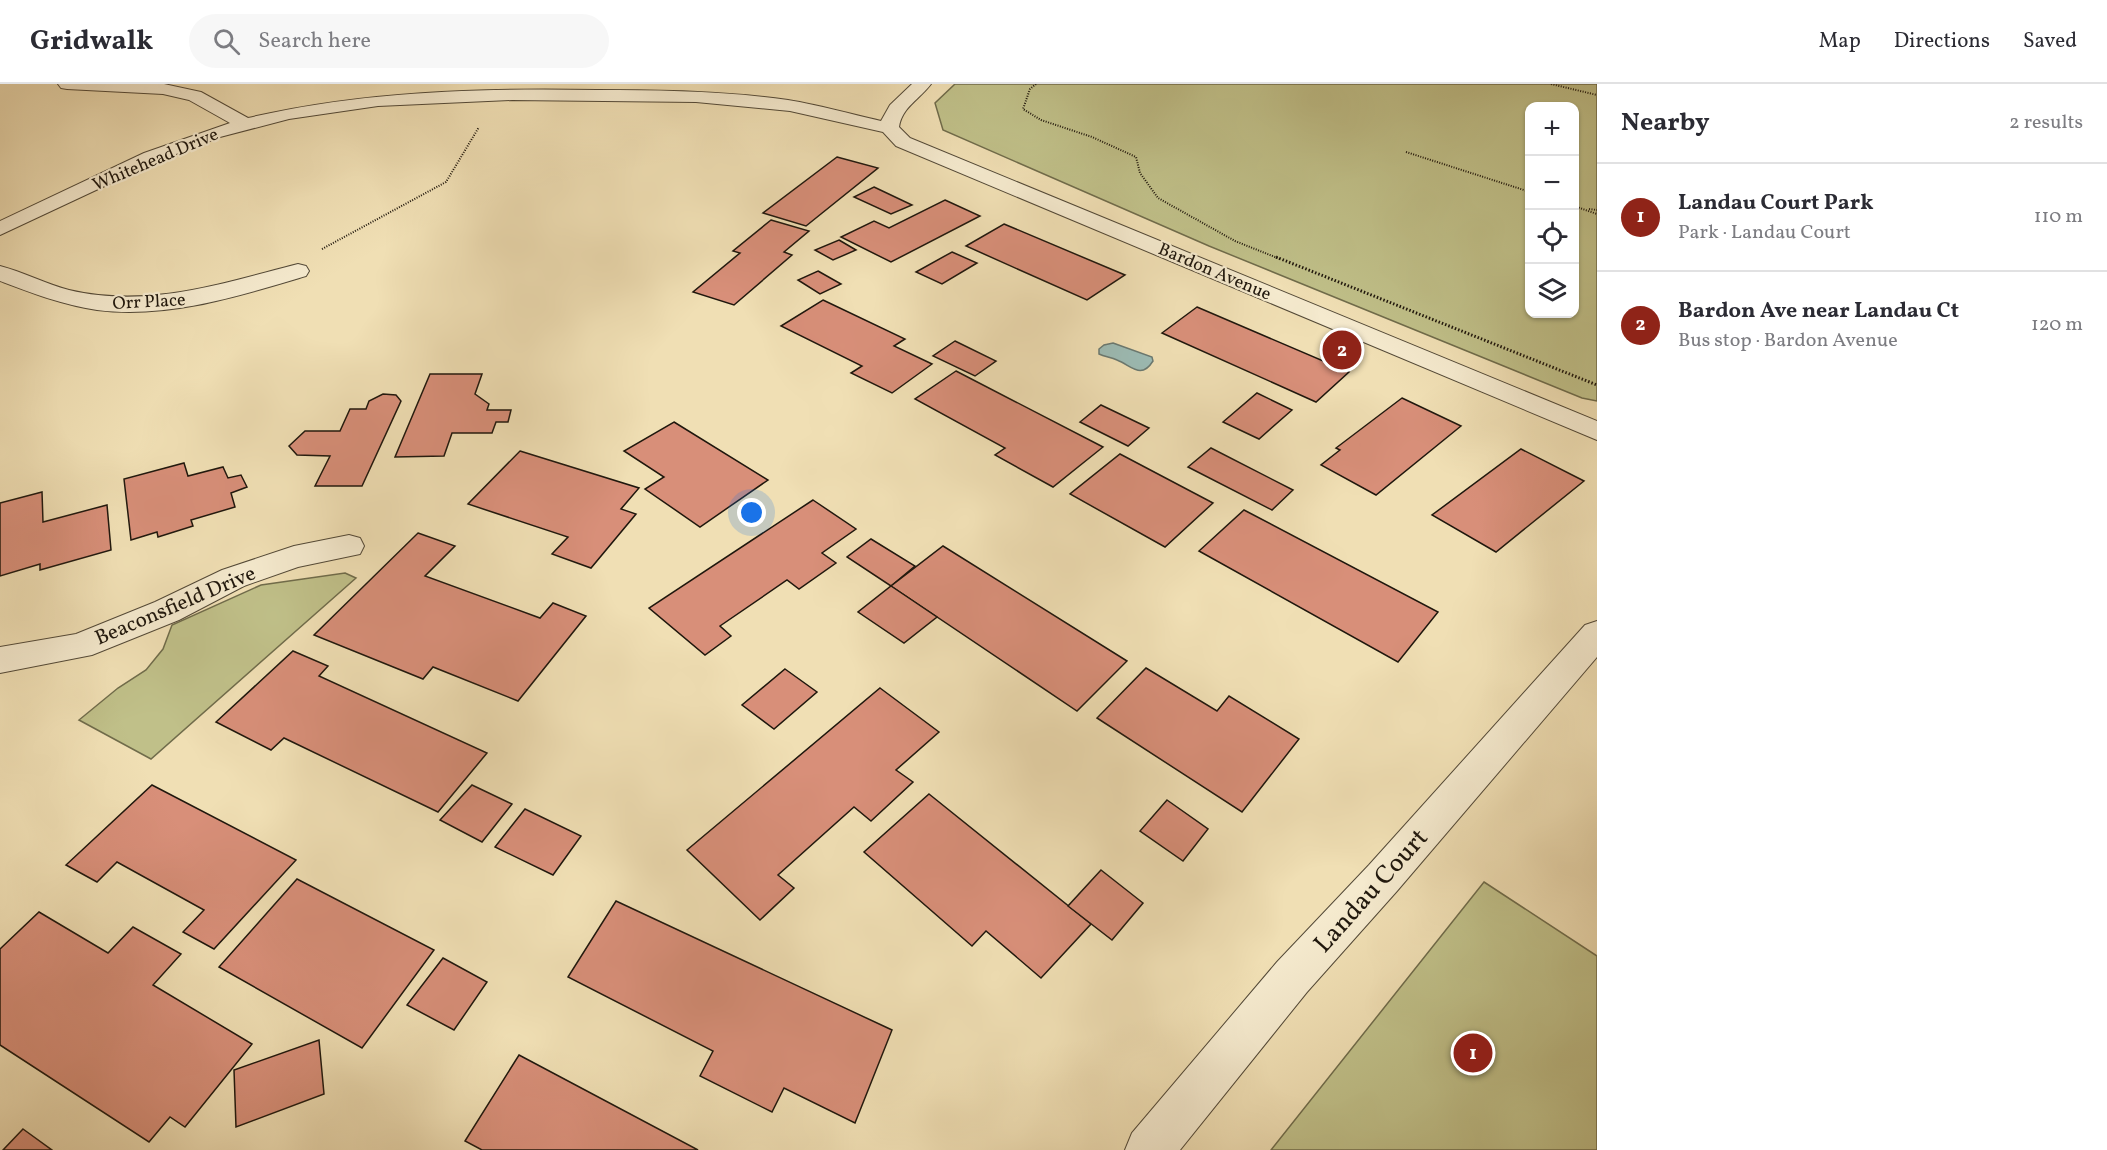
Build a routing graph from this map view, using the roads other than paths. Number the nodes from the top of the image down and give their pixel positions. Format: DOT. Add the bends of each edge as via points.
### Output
graph roads {
  1 [pos="67,84"];
  2 [pos="922,84"];
  3 [pos="246,124"];
  4 [pos="889,128"];
  5 [pos="0,229"];
  6 [pos="298,271"];
  7 [pos="0,273"];
  8 [pos="1597,431"];
  9 [pos="349,546"];
  10 [pos="1597,634"];
  11 [pos="0,660"];
  12 [pos="1149,1150"];
  1 -- 3 [label="street" via="163,89 195,96"];
  2 -- 4 [label="street" via="896,109"];
  3 -- 4 [label="street, Whitehead Drive" via="311,110 441,94 557,94 697,97 790,106"];
  3 -- 5 [label="street, Whitehead Drive" via="169,149"];
  4 -- 8 [label="street, Bardon Avenue" via="903,142"];
  6 -- 7 [label="street, Orr Place" via="227,292 131,305 68,297"];
  9 -- 11 [label="street, Beaconsfield Drive" via="294,556 233,578 167,611 80,646"];
  10 -- 12 [label="street, Landau Court" via="1292,977"];
}
